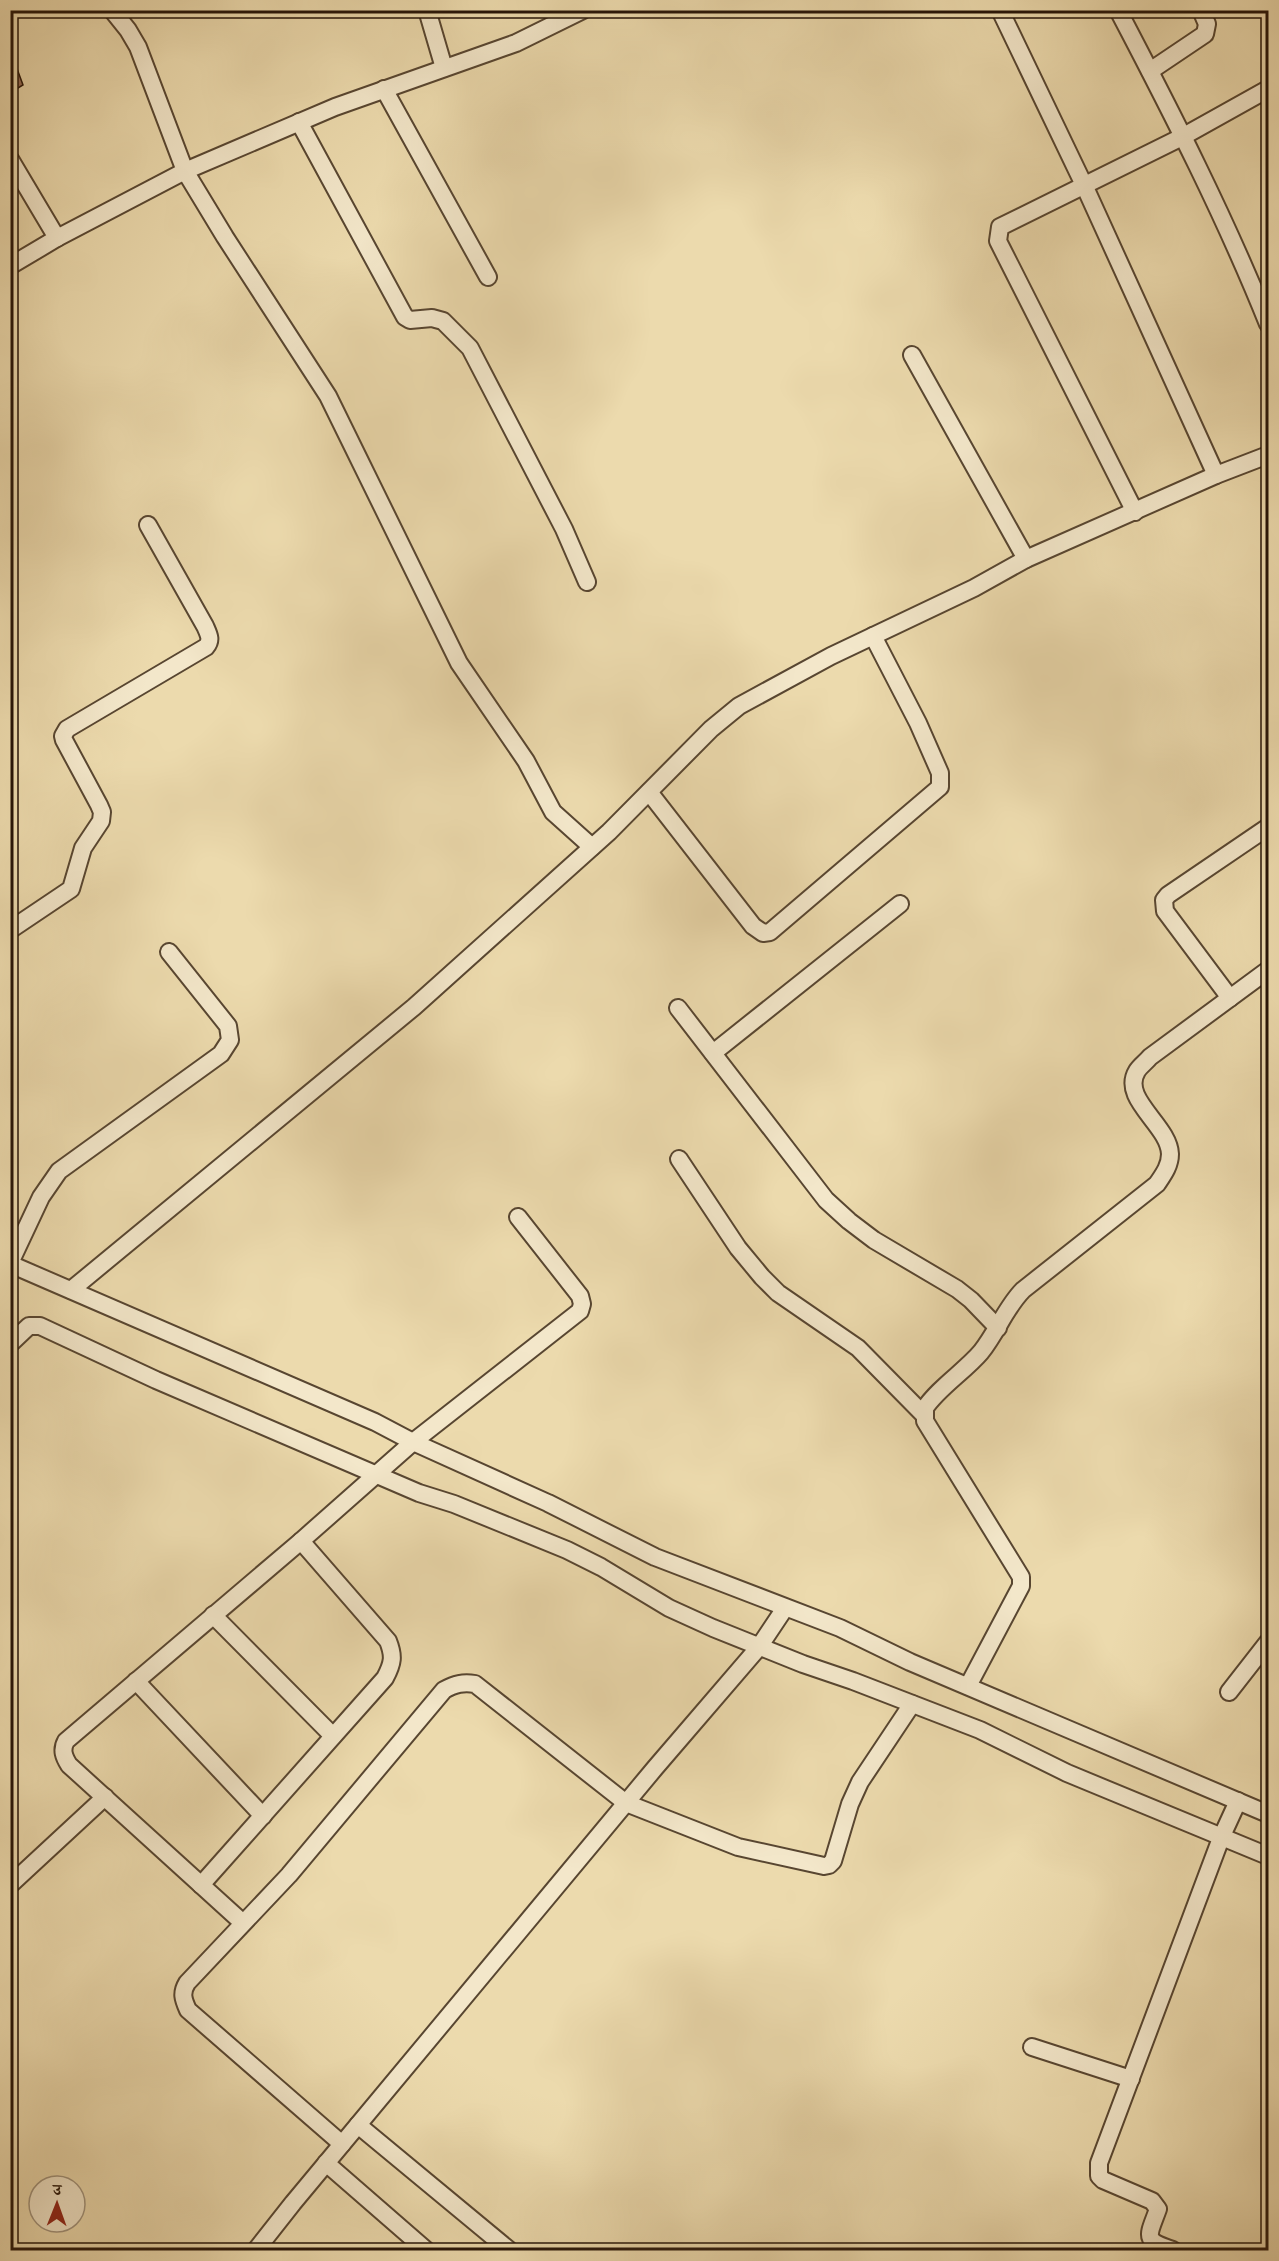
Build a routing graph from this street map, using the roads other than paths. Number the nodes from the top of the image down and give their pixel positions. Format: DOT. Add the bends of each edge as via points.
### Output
graph roads {
  1 [pos="112,10"];
  2 [pos="427,10"];
  3 [pos="583,10"];
  4 [pos="1000,10"];
  5 [pos="1118,10"];
  6 [pos="1201,10"];
  7 [pos="444,68"];
  8 [pos="1150,71"];
  9 [pos="384,89"];
  10 [pos="1269,89"];
  11 [pos="299,122"];
  12 [pos="1182,137"];
  13 [pos="10,159"];
  14 [pos="185,171"];
  15 [pos="1084,185"];
  16 [pos="57,238"];
  17 [pos="10,266"];
  18 [pos="488,277"];
  19 [pos="1269,324"];
  20 [pos="912,355"];
  21 [pos="1269,454"];
  22 [pos="1216,475"];
  23 [pos="1135,512"];
  24 [pos="148,525"];
  25 [pos="1026,559"];
  26 [pos="587,582"];
  27 [pos="873,636"];
  28 [pos="649,792"];
  29 [pos="1269,827"];
  30 [pos="592,847"];
  31 [pos="900,904"];
  32 [pos="10,930"];
  33 [pos="169,952"];
  34 [pos="1269,970"];
  35 [pos="1230,998"];
  36 [pos="678,1008"];
  37 [pos="713,1053"];
  38 [pos="679,1159"];
  39 [pos="518,1217"];
  40 [pos="10,1264"];
  41 [pos="71,1290"];
  42 [pos="998,1328"];
  43 [pos="10,1344"];
  44 [pos="924,1415"];
  45 [pos="413,1442"];
  46 [pos="389,1465"];
  47 [pos="301,1541"];
  48 [pos="785,1608"];
  49 [pos="213,1615"];
  50 [pos="767,1635"];
  51 [pos="1269,1642"];
  52 [pos="136,1681"];
  53 [pos="968,1686"];
  54 [pos="1229,1692"];
  55 [pos="912,1704"];
  56 [pos="333,1736"];
  57 [pos="105,1797"];
  58 [pos="626,1803"];
  59 [pos="1269,1814"];
  60 [pos="262,1816"];
  61 [pos="1229,1821"];
  62 [pos="1269,1856"];
  63 [pos="10,1885"];
  64 [pos="201,1885"];
  65 [pos="243,1923"];
  66 [pos="1032,2047"];
  67 [pos="1131,2079"];
  68 [pos="358,2126"];
  69 [pos="342,2144"];
  70 [pos="327,2163"];
  71 [pos="256,2250"];
  72 [pos="426,2250"];
  73 [pos="509,2250"];
  74 [pos="1173,2250"];
  1 -- 14 [label="street" via="138,47"];
  2 -- 7 [label="street"];
  3 -- 7 [label="street" via="516,43"];
  4 -- 15 [label="street"];
  5 -- 8 [label="street"];
  6 -- 8 [label="street" via="1207,24 1205,34"];
  7 -- 9 [label="street"];
  8 -- 12 [label="street"];
  9 -- 11 [label="street"];
  9 -- 18 [label="street"];
  10 -- 12 [label="street"];
  11 -- 14 [label="street"];
  11 -- 26 [label="street" via="405,316 410,320 443,321 470,348 564,529"];
  12 -- 15 [label="street"];
  12 -- 19 [label="street"];
  13 -- 16 [label="street"];
  14 -- 16 [label="street"];
  14 -- 30 [label="street" via="328,396 467,677 526,761 553,812"];
  15 -- 22 [label="street"];
  15 -- 23 [label="street" via="1003,224 998,241"];
  16 -- 17 [label="street"];
  20 -- 25 [label="street"];
  21 -- 22 [label="street"];
  22 -- 23 [label="street"];
  23 -- 25 [label="street"];
  24 -- 32 [label="street" via="205,626 209,642 67,729 64,740 99,805 101,821 83,848 71,889"];
  25 -- 27 [label="street"];
  27 -- 28 [label="street" via="739,706"];
  27 -- 28 [label="street" via="922,734 941,777 940,787 770,932 758,931 753,926"];
  28 -- 30 [label="street"];
  29 -- 35 [label="street" via="1164,900 1165,911"];
  30 -- 41 [label="street" via="414,1007"];
  31 -- 37 [label="street"];
  33 -- 40 [label="street" via="228,1026 230,1040 221,1054 59,1172 41,1197"];
  34 -- 35 [label="street"];
  35 -- 42 [label="street" via="1150,1057 1136,1072 1135,1096 1167,1140 1170,1156 1157,1184 1023,1290"];
  36 -- 37 [label="street"];
  37 -- 42 [label="street" via="826,1200 874,1240 957,1289"];
  38 -- 44 [label="street" via="762,1277 778,1293 858,1348"];
  39 -- 45 [label="street" via="580,1296 580,1311"];
  40 -- 41 [label="street"];
  41 -- 45 [label="street"];
  42 -- 44 [label="street" via="980,1353 928,1404"];
  43 -- 46 [label="street" via="29,1326 40,1326 156,1380"];
  44 -- 53 [label="street" via="1021,1577 1021,1587"];
  45 -- 46 [label="street"];
  45 -- 48 [label="street" via="655,1557"];
  46 -- 47 [label="street"];
  46 -- 50 [label="street" via="419,1493 567,1550 669,1608"];
  47 -- 49 [label="street"];
  47 -- 56 [label="street" via="388,1641 394,1654 385,1678"];
  48 -- 50 [label="street"];
  48 -- 53 [label="street" via="840,1628"];
  49 -- 52 [label="street"];
  49 -- 56 [label="street"];
  50 -- 55 [label="street"];
  50 -- 58 [label="street"];
  51 -- 54 [label="street"];
  52 -- 57 [label="street" via="63,1747 69,1765"];
  52 -- 60 [label="street"];
  53 -- 61 [label="street"];
  55 -- 58 [label="street" via="860,1782 829,1865 738,1847"];
  55 -- 61 [label="street" via="980,1730 1067,1773"];
  56 -- 60 [label="street"];
  57 -- 63 [label="street"];
  57 -- 64 [label="street"];
  58 -- 65 [label="street" via="475,1684 454,1684 444,1690 289,1875"];
  58 -- 68 [label="street"];
  59 -- 61 [label="street"];
  60 -- 64 [label="street"];
  61 -- 62 [label="street"];
  61 -- 67 [label="street"];
  64 -- 65 [label="street"];
  65 -- 69 [label="street" via="183,1989 188,2010"];
  66 -- 67 [label="street"];
  67 -- 74 [label="street" via="1099,2163 1099,2176 1152,2201 1158,2209 1150,2230 1151,2240"];
  68 -- 69 [label="street"];
  68 -- 73 [label="street"];
  69 -- 70 [label="street"];
  70 -- 71 [label="street"];
  70 -- 72 [label="street"];
}
